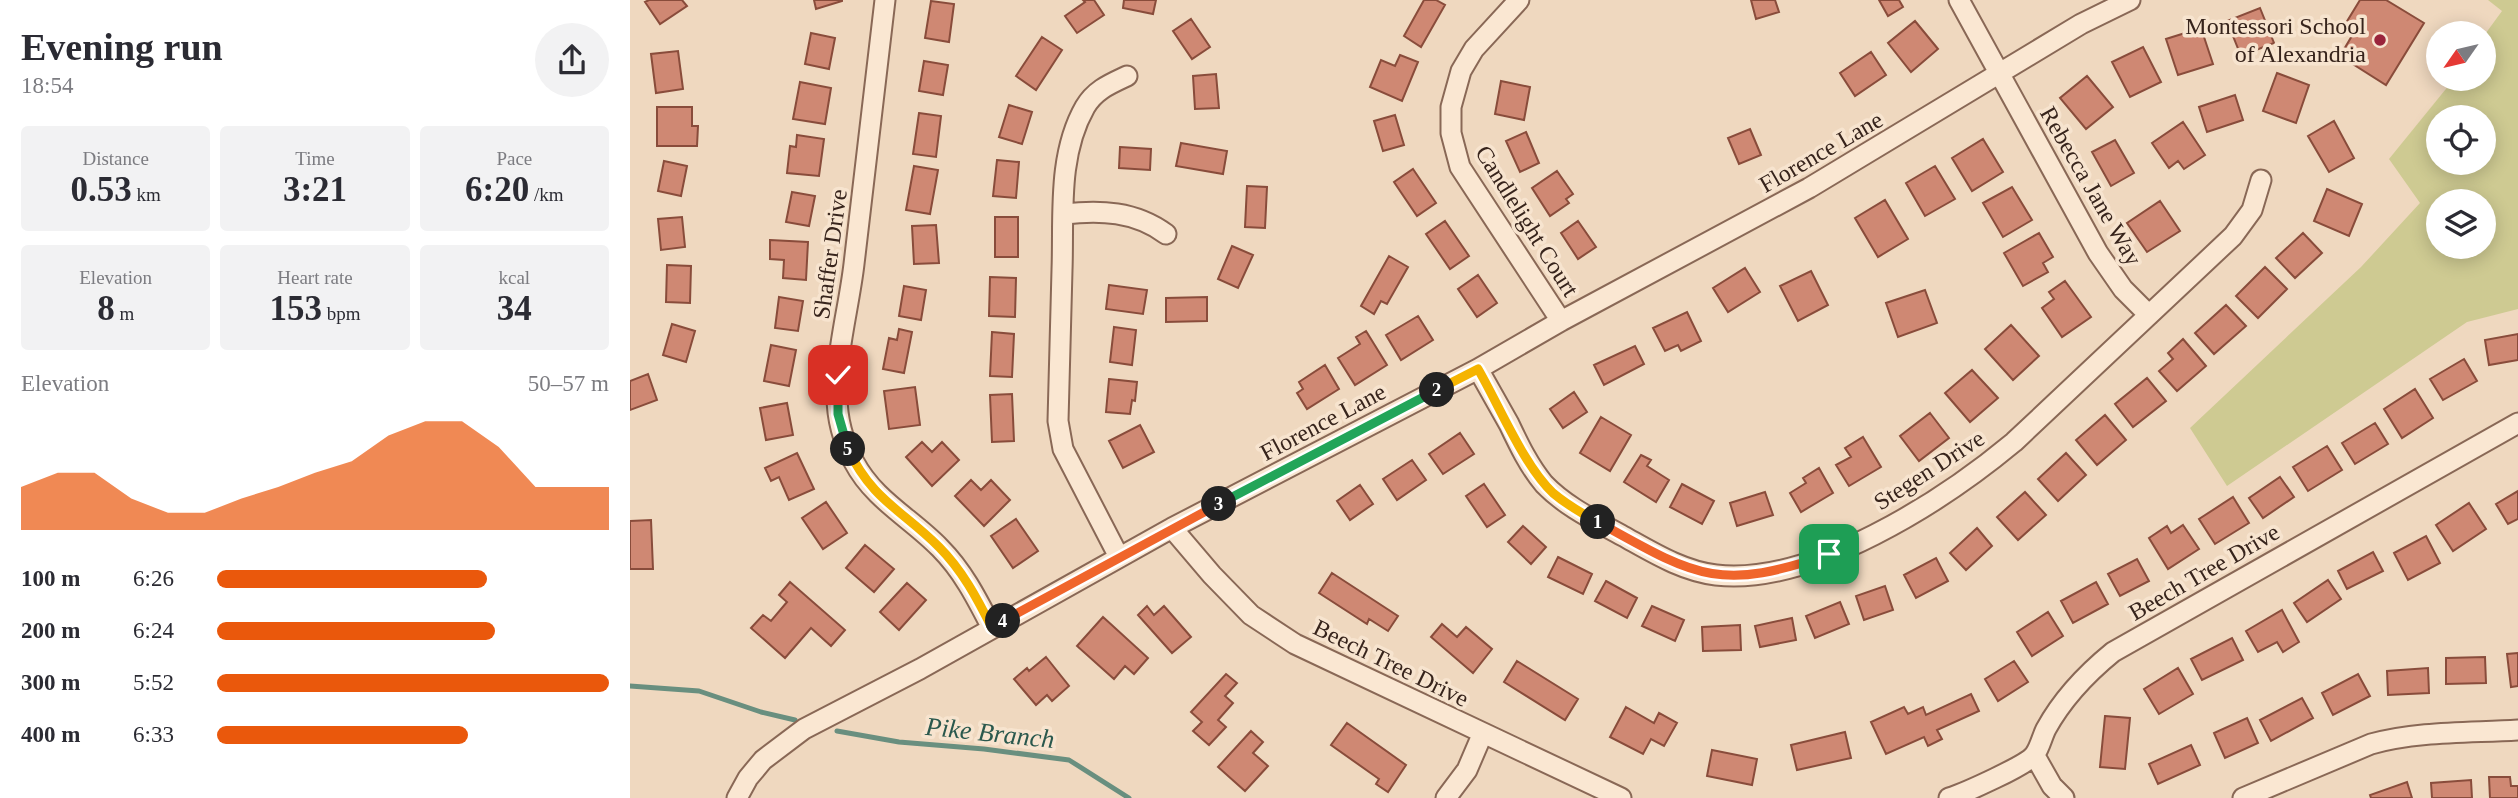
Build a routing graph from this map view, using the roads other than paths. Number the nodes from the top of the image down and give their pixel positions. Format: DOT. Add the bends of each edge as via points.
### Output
graph roads {
  1 [pos="885,0"];
  2 [pos="1519,0"];
  3 [pos="1959,0"];
  4 [pos="2130,0"];
  5 [pos="2000,75"];
  6 [pos="1127,76"];
  7 [pos="2262,180"];
  8 [pos="1064,214"];
  9 [pos="1166,234"];
  10 [pos="2149,315"];
  11 [pos="1560,321"];
  12 [pos="1478,369"];
  13 [pos="2518,423"];
  14 [pos="1172,528"];
  15 [pos="1119,557"];
  16 [pos="992,628"];
  17 [pos="2518,730"];
  18 [pos="1482,735"];
  19 [pos="2035,756"];
  20 [pos="737,798"];
  21 [pos="1446,798"];
  22 [pos="1621,798"];
  23 [pos="1949,798"];
  24 [pos="2064,798"];
  25 [pos="2243,798"];
  1 -- 16 [label="street, Shaffer Drive" via="838,375 838,414 844,440 866,481 953,562"];
  2 -- 11 [label="street, Candlelight Court" via="1474,49 1461,71 1451,107 1451,133 1460,167"];
  3 -- 5 [label="street, Rebecca Jane Way"];
  4 -- 5 [label="street, Florence Lane" via="2081,24"];
  5 -- 10 [label="street, Rebecca Jane Way" via="2098,253 2123,289"];
  5 -- 11 [label="street, Florence Lane" via="1809,188"];
  6 -- 8 [label="street" via="1093,96 1076,126 1066,162"];
  7 -- 10 [label="street, Stegen Drive" via="2246,221"];
  8 -- 9 [label="street" via="1124,215 1152,223"];
  8 -- 15 [label="street" via="1059,432 1068,460"];
  10 -- 12 [label="street, Stegen Drive" via="2014,442 1918,512 1829,554 1760,575 1736,577 1687,569 1565,502 1533,469"];
  11 -- 12 [label="street, Florence Lane"];
  12 -- 14 [label="street, Florence Lane"];
  13 -- 19 [label="street, Beech Tree Drive" via="2113,652 2070,693"];
  14 -- 15 [label="street, Florence Lane"];
  14 -- 18 [label="street, Beech Tree Drive" via="1234,598 1266,626"];
  15 -- 16 [label="street, Florence Lane"];
  16 -- 20 [label="street, Florence Lane" via="804,729 763,760"];
  17 -- 25 [label="street" via="2387,739"];
  18 -- 21 [label="street" via="1467,770"];
  18 -- 22 [label="street, Beech Tree Drive"];
  19 -- 23 [label="street"];
  19 -- 24 [label="street"];
}
